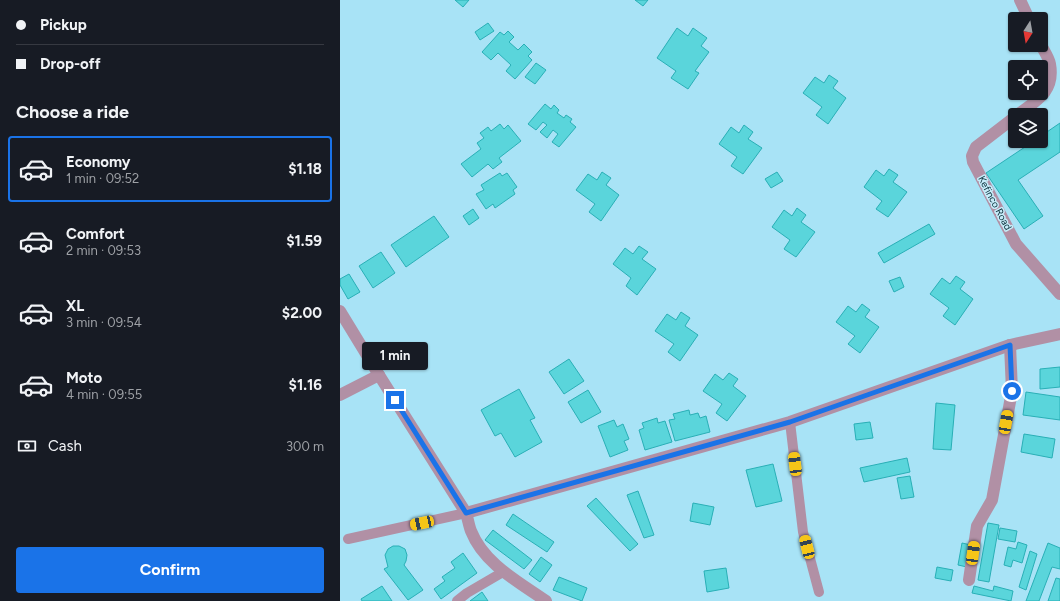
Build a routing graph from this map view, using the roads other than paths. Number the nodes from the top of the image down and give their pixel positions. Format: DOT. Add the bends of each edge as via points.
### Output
graph roads {
  1 [pos="1020,0"];
  2 [pos="1026,12"];
  3 [pos="1044,52"];
  4 [pos="1027,108"];
  5 [pos="1008,122"];
  6 [pos="1060,294"];
  7 [pos="340,311"];
  8 [pos="1060,334"];
  9 [pos="1010,345"];
  10 [pos="379,375"];
  11 [pos="340,395"];
  12 [pos="790,422"];
  13 [pos="466,513"];
  14 [pos="348,539"];
  15 [pos="503,572"];
  16 [pos="969,580"];
  17 [pos="819,592"];
  18 [pos="457,601"];
  19 [pos="546,601"];
  1 -- 2 [label="street"];
  3 -- 4 [label="street" via="1050,64 1051,82 1044,94"];
  5 -- 6 [label="street, Kefinco Road" via="976,147 972,156 973,162 1016,244"];
  7 -- 10 [label="street"];
  8 -- 9 [label="street"];
  9 -- 12 [label="street"];
  9 -- 16 [label="street" via="1012,391 992,500 977,526"];
  10 -- 11 [label="street"];
  10 -- 13 [label="street"];
  12 -- 13 [label="street"];
  12 -- 17 [label="lane" via="803,532"];
  13 -- 14 [label="lane"];
  13 -- 15 [label="street" via="470,531 480,549"];
  15 -- 18 [label="lane"];
  15 -- 19 [label="street"];
}
